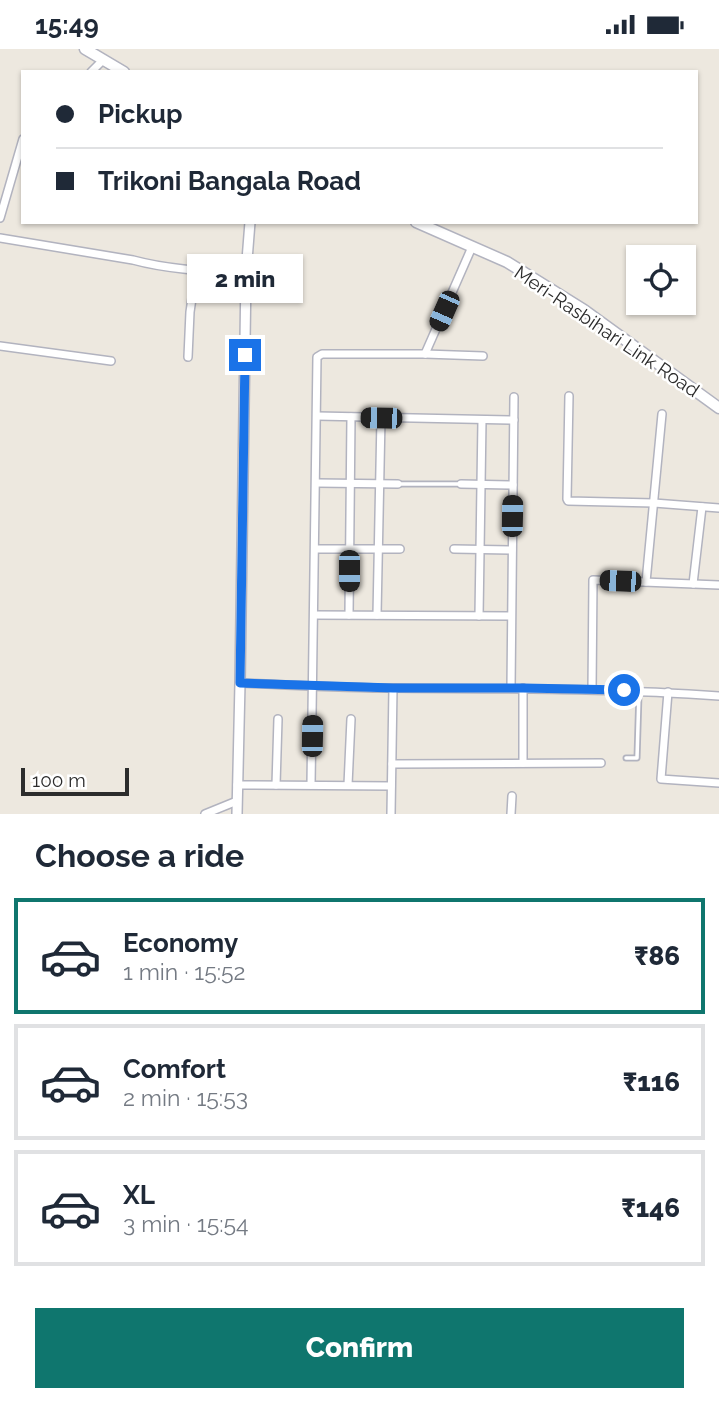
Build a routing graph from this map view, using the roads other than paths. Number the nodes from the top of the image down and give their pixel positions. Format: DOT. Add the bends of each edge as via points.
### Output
graph roads {
  1 [pos="85,49"];
  2 [pos="103,59"];
  3 [pos="93,70"];
  4 [pos="121,70"];
  5 [pos="21,146"];
  6 [pos="0,218"];
  7 [pos="250,224"];
  8 [pos="420,224"];
  9 [pos="0,238"];
  10 [pos="472,247"];
  11 [pos="196,271"];
  12 [pos="246,273"];
  13 [pos="0,346"];
  14 [pos="425,354"];
  15 [pos="484,356"];
  16 [pos="188,357"];
  17 [pos="111,361"];
  18 [pos="569,396"];
  19 [pos="514,397"];
  20 [pos="719,408"];
  21 [pos="662,414"];
  22 [pos="317,416"];
  23 [pos="351,417"];
  24 [pos="381,418"];
  25 [pos="482,420"];
  26 [pos="514,420"];
  27 [pos="317,483"];
  28 [pos="350,483"];
  29 [pos="380,484"];
  30 [pos="398,484"];
  31 [pos="461,484"];
  32 [pos="481,485"];
  33 [pos="513,485"];
  34 [pos="654,503"];
  35 [pos="702,507"];
  36 [pos="719,508"];
  37 [pos="316,549"];
  38 [pos="350,549"];
  39 [pos="379,549"];
  40 [pos="401,549"];
  41 [pos="454,549"];
  42 [pos="480,549"];
  43 [pos="512,550"];
  44 [pos="646,582"];
  45 [pos="693,584"];
  46 [pos="719,585"];
  47 [pos="314,615"];
  48 [pos="349,615"];
  49 [pos="377,615"];
  50 [pos="479,616"];
  51 [pos="511,616"];
  52 [pos="240,683"];
  53 [pos="313,686"];
  54 [pos="393,688"];
  55 [pos="511,688"];
  56 [pos="523,688"];
  57 [pos="593,690"];
  58 [pos="639,691"];
  59 [pos="668,692"];
  60 [pos="719,696"];
  61 [pos="278,719"];
  62 [pos="351,719"];
  63 [pos="626,758"];
  64 [pos="523,763"];
  65 [pos="601,763"];
  66 [pos="392,764"];
  67 [pos="719,783"];
  68 [pos="237,785"];
  69 [pos="276,785"];
  70 [pos="311,785"];
  71 [pos="348,785"];
  72 [pos="391,786"];
  73 [pos="512,796"];
  74 [pos="237,801"];
  75 [pos="205,814"];
  76 [pos="237,814"];
  77 [pos="391,814"];
  78 [pos="511,814"];
  1 -- 2 [label="main road"];
  2 -- 3 [label="street"];
  2 -- 4 [label="main road"];
  5 -- 6 [label="street"];
  7 -- 12 [label="street"];
  8 -- 10 [label="main road, Meri-Rasbihari Link Road"];
  9 -- 11 [label="street"];
  10 -- 14 [label="street"];
  10 -- 20 [label="main road, Meri-Rasbihari Link Road" via="507,262 584,310"];
  11 -- 12 [label="street"];
  11 -- 16 [label="street"];
  12 -- 52 [label="street"];
  13 -- 17 [label="street"];
  14 -- 15 [label="street"];
  14 -- 22 [label="street" via="319,355"];
  18 -- 34 [label="street" via="568,502"];
  19 -- 26 [label="street"];
  21 -- 34 [label="street"];
  22 -- 23 [label="street"];
  22 -- 27 [label="street"];
  23 -- 24 [label="street"];
  23 -- 28 [label="street"];
  24 -- 25 [label="street"];
  24 -- 29 [label="street"];
  25 -- 26 [label="street"];
  25 -- 32 [label="street"];
  26 -- 33 [label="street"];
  27 -- 28 [label="street"];
  27 -- 37 [label="street"];
  28 -- 29 [label="street"];
  28 -- 38 [label="street"];
  29 -- 30 [label="street"];
  29 -- 39 [label="street"];
  30 -- 31 [label="lane"];
  31 -- 32 [label="street"];
  32 -- 33 [label="street"];
  32 -- 42 [label="street"];
  33 -- 43 [label="street"];
  34 -- 35 [label="street"];
  34 -- 44 [label="street"];
  35 -- 36 [label="street"];
  35 -- 45 [label="street"];
  37 -- 38 [label="street"];
  37 -- 47 [label="street"];
  38 -- 39 [label="street"];
  38 -- 48 [label="street"];
  39 -- 40 [label="street"];
  39 -- 49 [label="street"];
  41 -- 42 [label="street"];
  42 -- 43 [label="street"];
  42 -- 50 [label="street"];
  43 -- 51 [label="street"];
  44 -- 45 [label="street"];
  44 -- 57 [label="street" via="593,580"];
  45 -- 46 [label="street"];
  47 -- 48 [label="street"];
  47 -- 53 [label="street"];
  48 -- 49 [label="street"];
  49 -- 50 [label="street"];
  50 -- 51 [label="street"];
  51 -- 55 [label="street"];
  52 -- 53 [label="street"];
  52 -- 68 [label="street"];
  53 -- 54 [label="street"];
  53 -- 70 [label="street"];
  54 -- 55 [label="street"];
  54 -- 66 [label="street"];
  55 -- 56 [label="street"];
  56 -- 57 [label="street"];
  56 -- 64 [label="street"];
  57 -- 58 [label="street"];
  58 -- 59 [label="street"];
  58 -- 63 [label="lane" via="637,758"];
  59 -- 60 [label="street"];
  59 -- 67 [label="street" via="661,779"];
  61 -- 69 [label="street"];
  62 -- 71 [label="street"];
  64 -- 65 [label="street"];
  64 -- 66 [label="street"];
  66 -- 72 [label="street"];
  68 -- 69 [label="street"];
  68 -- 74 [label="street"];
  69 -- 70 [label="street"];
  70 -- 71 [label="street"];
  71 -- 72 [label="street"];
  72 -- 77 [label="street"];
  73 -- 78 [label="street"];
  74 -- 75 [label="street"];
  74 -- 76 [label="street"];
}
